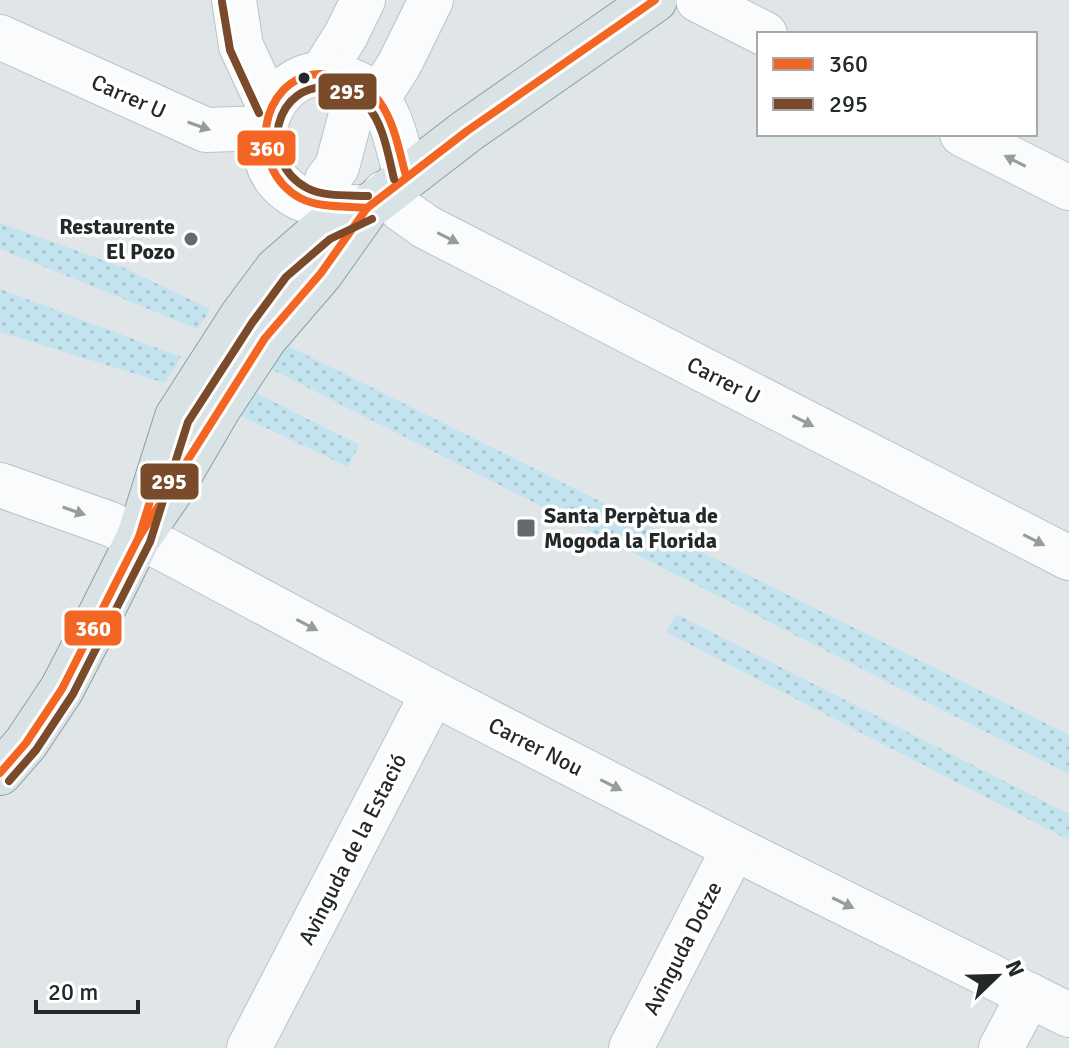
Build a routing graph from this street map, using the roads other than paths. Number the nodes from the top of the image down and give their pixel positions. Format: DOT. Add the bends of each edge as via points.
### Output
graph roads {
  1 [pos="234,0"];
  2 [pos="363,0"];
  3 [pos="401,0"];
  4 [pos="431,0"];
  5 [pos="655,0"];
  6 [pos="698,0"];
  7 [pos="761,32"];
  8 [pos="0,37"];
  9 [pos="321,75"];
  10 [pos="365,93"];
  11 [pos="267,118"];
  12 [pos="966,136"];
  13 [pos="327,180"];
  14 [pos="1069,188"];
  15 [pos="386,192"];
  16 [pos="0,485"];
  17 [pos="139,537"];
  18 [pos="1069,558"];
  19 [pos="433,693"];
  20 [pos="0,773"];
  21 [pos="734,848"];
  22 [pos="1029,995"];
  23 [pos="1069,1015"];
  24 [pos="249,1048"];
  25 [pos="631,1048"];
  26 [pos="1001,1048"];
  1 -- 11 [label="street" via="241,46"];
  2 -- 9 [label="street"];
  3 -- 10 [label="street"];
  4 -- 10 [label="street" via="399,65"];
  5 -- 15 [label="main road"];
  6 -- 7 [label="street"];
  8 -- 11 [label="street, Carrer U, one-way" via="206,130"];
  9 -- 10 [label="street" via="361,84"];
  9 -- 11 [label="street" via="292,85"];
  10 -- 13 [label="street"];
  10 -- 15 [label="street" via="388,119"];
  11 -- 15 [label="street" via="265,154 284,187 306,200"];
  14 -- 12 [label="street, one-way"];
  15 -- 17 [label="main road" via="323,229 277,269 242,316 177,417"];
  15 -- 18 [label="street, Carrer U, one-way" via="426,227"];
  16 -- 17 [label="street, Carrer Nou, one-way"];
  17 -- 19 [label="street, Carrer Nou, one-way"];
  17 -- 20 [label="main road" via="62,689"];
  19 -- 21 [label="street, Carrer Nou, one-way"];
  19 -- 24 [label="street, Avinguda de la Estació"];
  21 -- 22 [label="street, Carrer Nou, one-way"];
  21 -- 25 [label="street, Avinguda Dotze"];
  22 -- 23 [label="street, Carrer Nou"];
  22 -- 26 [label="street"];
}
